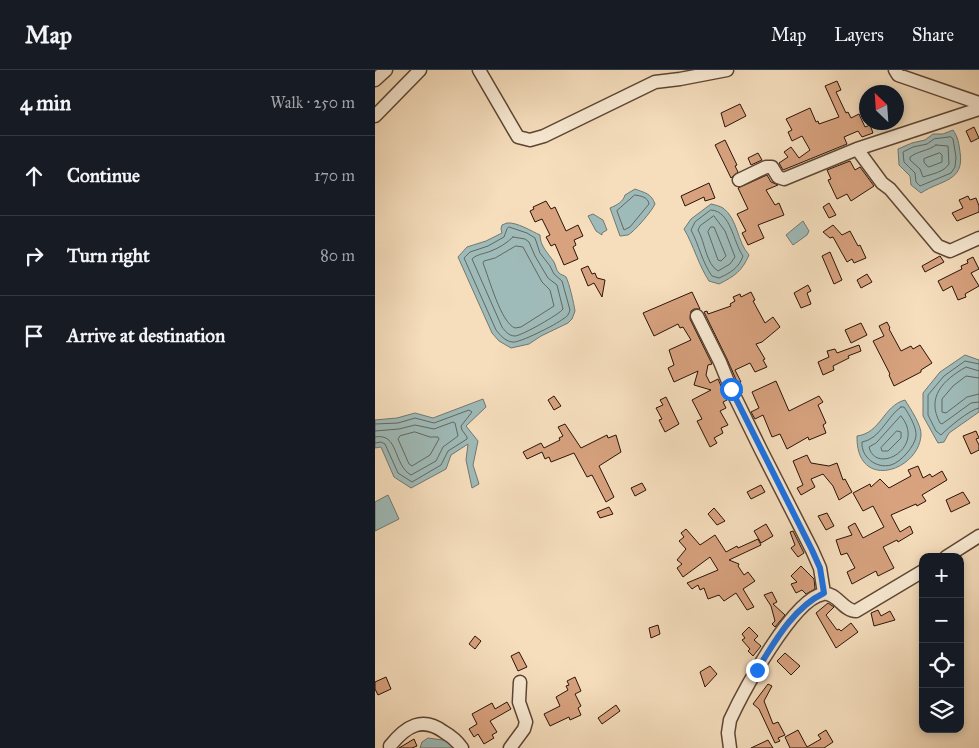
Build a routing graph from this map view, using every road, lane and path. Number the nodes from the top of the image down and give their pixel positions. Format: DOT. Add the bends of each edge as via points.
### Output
graph roads {
  1 [pos="385,70"];
  2 [pos="420,70"];
  3 [pos="479,70"];
  4 [pos="727,70"];
  5 [pos="895,70"];
  6 [pos="375,80"];
  7 [pos="979,103"];
  8 [pos="979,108"];
  9 [pos="375,116"];
  10 [pos="857,149"];
  11 [pos="739,180"];
  12 [pos="979,238"];
  13 [pos="697,316"];
  14 [pos="979,536"];
  15 [pos="952,553"];
  16 [pos="919,573"];
  17 [pos="824,593"];
  18 [pos="520,682"];
  19 [pos="391,746"];
  20 [pos="462,748"];
  21 [pos="511,748"];
  22 [pos="730,748"];
  1 -- 6 [label="street"];
  2 -- 9 [label="street"];
  3 -- 4 [label="street" via="518,137 530,140 655,82"];
  5 -- 7 [label="street" via="898,75"];
  8 -- 10 [label="street"];
  10 -- 11 [label="street" via="785,178 778,177 772,166"];
  10 -- 12 [label="street" via="882,183 938,246 950,251"];
  13 -- 17 [label="street" via="816,559"];
  14 -- 15 [label="street"];
  16 -- 17 [label="street" via="856,611 850,611"];
  17 -- 22 [label="street" via="799,610 757,670 730,720"];
  18 -- 21 [label="street" via="519,702 526,722"];
  19 -- 20 [label="street" via="406,731 420,723 429,723"];
}
